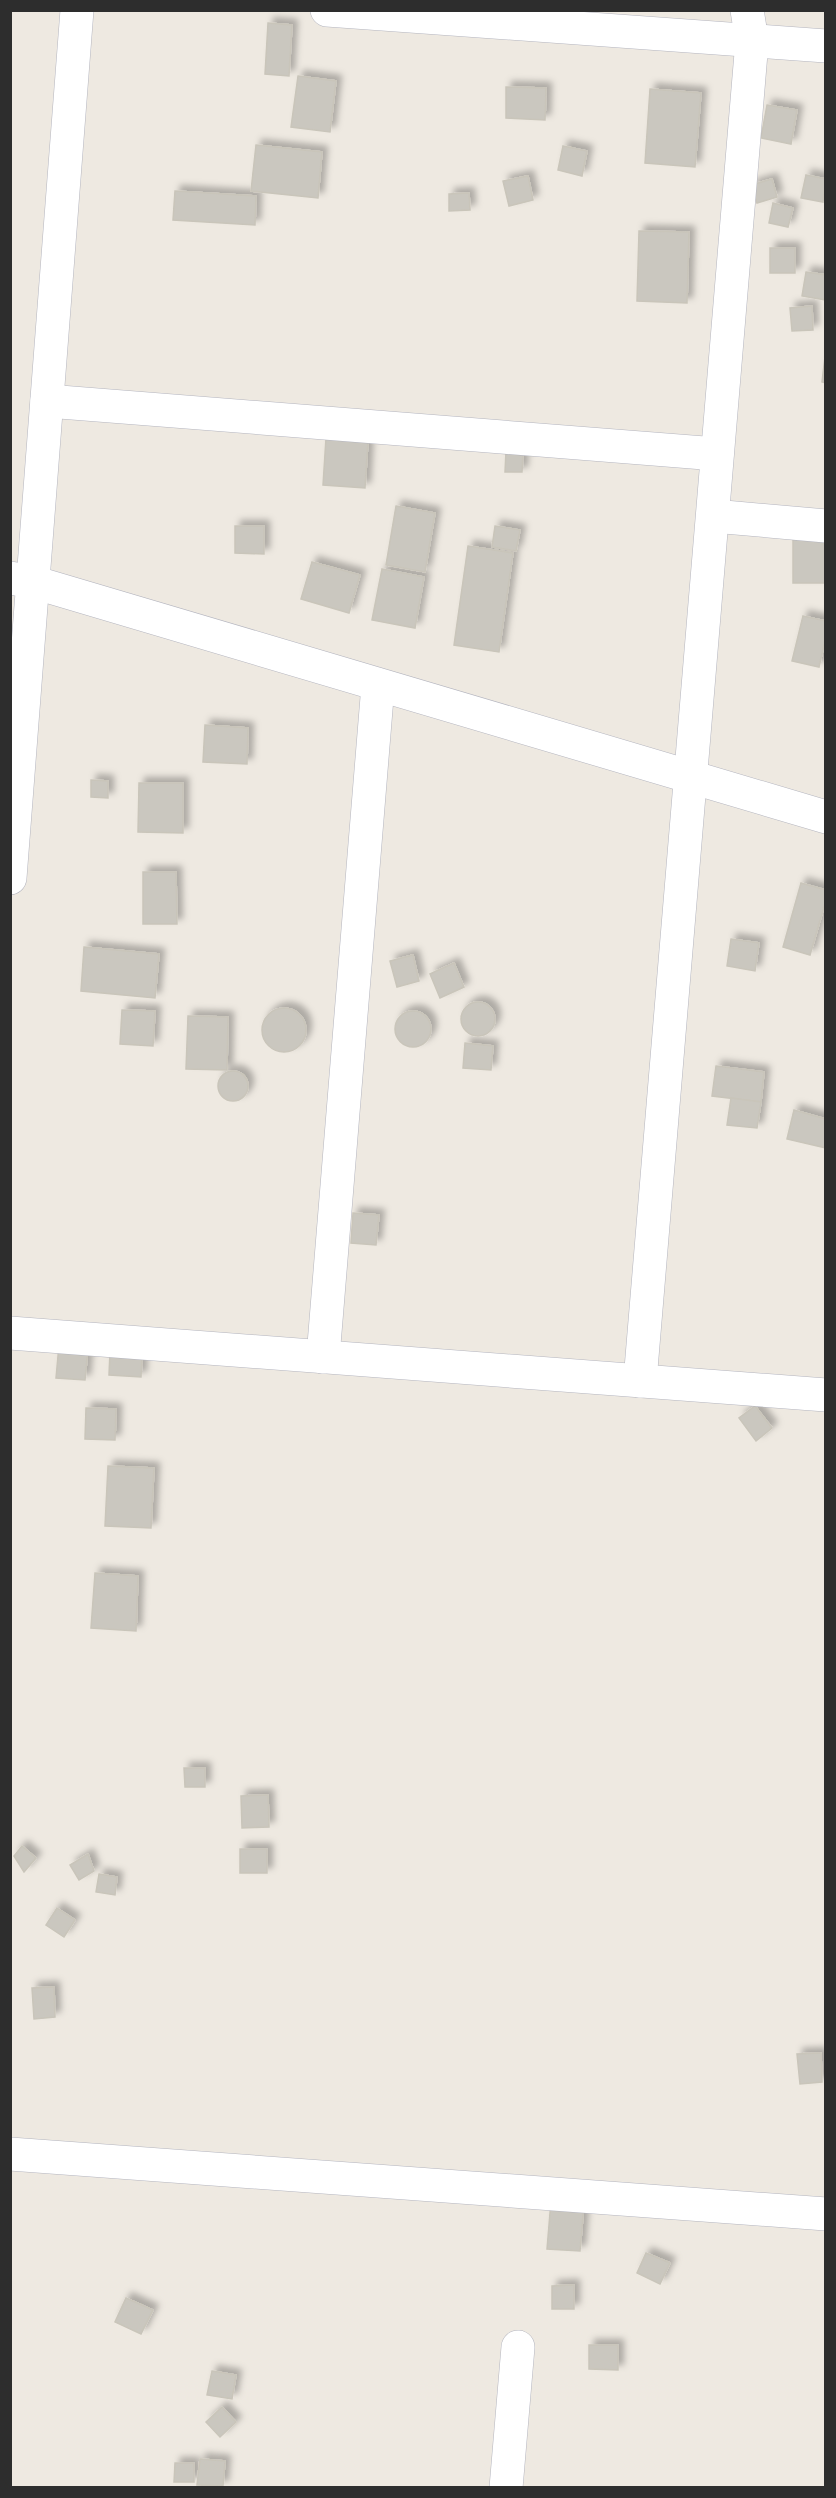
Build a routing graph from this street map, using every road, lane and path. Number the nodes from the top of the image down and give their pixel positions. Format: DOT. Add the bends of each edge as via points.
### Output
graph roads {
  1 [pos="77,10"];
  2 [pos="327,10"];
  3 [pos="750,26"];
  4 [pos="825,46"];
  5 [pos="47,401"];
  6 [pos="717,454"];
  7 [pos="713,516"];
  8 [pos="825,525"];
  9 [pos="22,580"];
  10 [pos="378,685"];
  11 [pos="691,778"];
  12 [pos="825,817"];
  13 [pos="10,878"];
  14 [pos="10,1333"];
  15 [pos="323,1356"];
  16 [pos="640,1380"];
  17 [pos="825,1395"];
  18 [pos="10,2154"];
  19 [pos="825,2214"];
  20 [pos="518,2347"];
  21 [pos="506,2487"];
  1 -- 5 [label="street"];
  2 -- 3 [label="street"];
  3 -- 4 [label="street"];
  3 -- 6 [label="street"];
  5 -- 6 [label="street"];
  5 -- 9 [label="street"];
  6 -- 7 [label="street"];
  7 -- 8 [label="street"];
  7 -- 11 [label="street"];
  9 -- 10 [label="street"];
  9 -- 13 [label="street"];
  10 -- 11 [label="street"];
  10 -- 15 [label="street"];
  11 -- 12 [label="street"];
  11 -- 16 [label="street"];
  14 -- 15 [label="street"];
  15 -- 16 [label="street"];
  16 -- 17 [label="street"];
  18 -- 19 [label="street"];
  20 -- 21 [label="street"];
}
